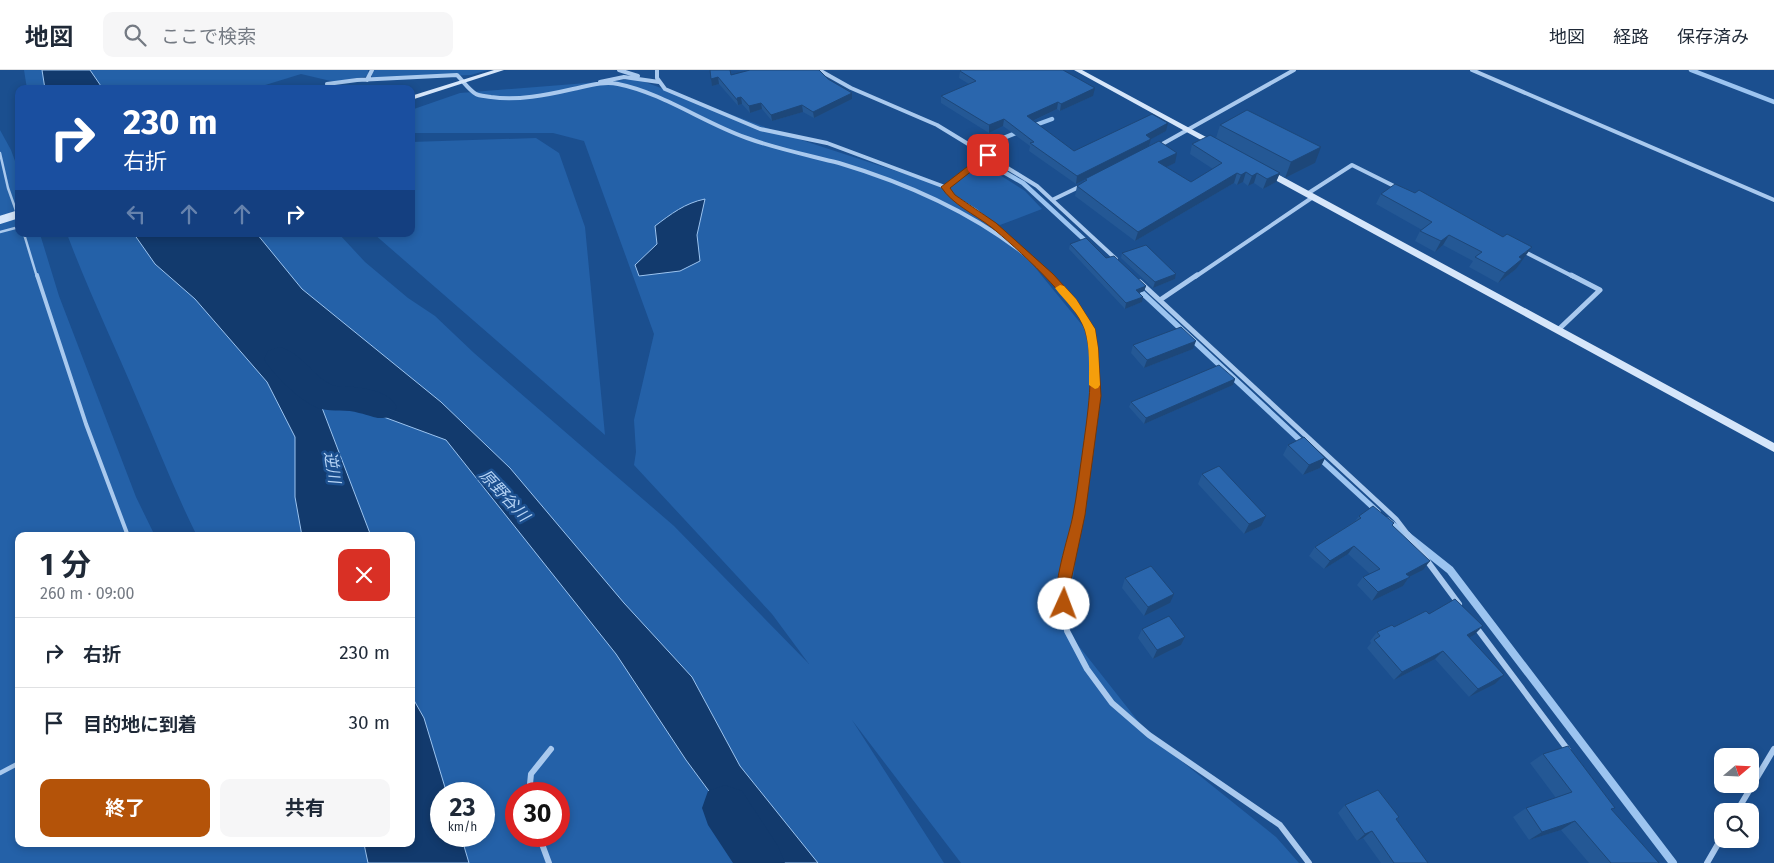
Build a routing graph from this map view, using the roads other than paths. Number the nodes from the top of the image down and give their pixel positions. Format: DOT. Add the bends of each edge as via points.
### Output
graph roads {
  1 [pos="372,70"];
  2 [pos="501,70"];
  3 [pos="619,70"];
  4 [pos="658,70"];
  5 [pos="819,70"];
  6 [pos="1078,70"];
  7 [pos="1294,70"];
  8 [pos="1472,70"];
  9 [pos="367,80"];
  10 [pos="465,82"];
  11 [pos="659,82"];
  12 [pos="327,84"];
  13 [pos="587,86"];
  14 [pos="415,97"];
  15 [pos="1190,130"];
  16 [pos="1156,148"];
  17 [pos="1223,148"];
  18 [pos="0,153"];
  19 [pos="988,155"];
  20 [pos="1257,167"];
  21 [pos="1087,183"];
  22 [pos="945,187"];
  23 [pos="1405,192"];
  24 [pos="1310,196"];
  25 [pos="1052,200"];
  26 [pos="1774,200"];
  27 [pos="15,208"];
  28 [pos="15,215"];
  29 [pos="0,220"];
  30 [pos="15,228"];
  31 [pos="0,232"];
  32 [pos="25,237"];
  33 [pos="1511,245"];
  34 [pos="1020,249"];
  35 [pos="1124,267"];
  36 [pos="1138,280"];
  37 [pos="1160,300"];
  38 [pos="1558,330"];
  39 [pos="1774,448"];
  40 [pos="126,532"];
  41 [pos="1461,607"];
  42 [pos="1473,623"];
  43 [pos="1774,748"];
  44 [pos="551,749"];
  45 [pos="1574,759"];
  46 [pos="15,765"];
  47 [pos="0,773"];
  48 [pos="530,782"];
  49 [pos="1743,803"];
  50 [pos="543,847"];
  51 [pos="1716,848"];
  52 [pos="549,863"];
  53 [pos="1309,863"];
  54 [pos="1707,863"];
  1 -- 9 [label="street"];
  2 -- 10 [label="street"];
  3 -- 11 [label="street"];
  4 -- 11 [label="street"];
  5 -- 19 [label="street" via="851,88 937,125"];
  6 -- 15 [label="street"];
  7 -- 15 [label="street"];
  8 -- 26 [label="street"];
  9 -- 10 [label="street" via="457,75"];
  9 -- 12 [label="street"];
  10 -- 13 [label="street" via="476,94 499,98"];
  10 -- 14 [label="street"];
  11 -- 13 [label="street" via="624,77"];
  11 -- 22 [label="street" via="665,89 760,129 827,144"];
  13 -- 34 [label="street" via="618,84 637,90 749,139 841,164 913,190 981,224"];
  15 -- 16 [label="street"];
  15 -- 17 [label="street"];
  18 -- 27 [label="lane"];
  19 -- 22 [label="street"];
  19 -- 25 [label="street" via="1037,186"];
  20 -- 24 [label="street"];
  21 -- 25 [label="street"];
  22 -- 34 [label="street"];
  23 -- 24 [label="street" via="1352,165"];
  24 -- 37 [label="street"];
  24 -- 38 [label="street"];
  25 -- 35 [label="street"];
  28 -- 29 [label="street, bridge"];
  30 -- 31 [label="lane"];
  32 -- 40 [label="lane" via="55,335"];
  33 -- 38 [label="street" via="1600,290"];
  34 -- 53 [label="street" via="1072,301 1090,329 1093,348 1095,396 1079,515 1062,590 1067,631 1087,669 1112,703 1149,735 1280,825"];
  36 -- 37 [label="street"];
  37 -- 41 [label="street" via="1396,519"];
  38 -- 39 [label="street"];
  42 -- 45 [label="street"];
  43 -- 49 [label="street"];
  44 -- 48 [label="street" via="531,774"];
  46 -- 47 [label="lane"];
  50 -- 52 [label="street"];
  51 -- 54 [label="street"];
}
